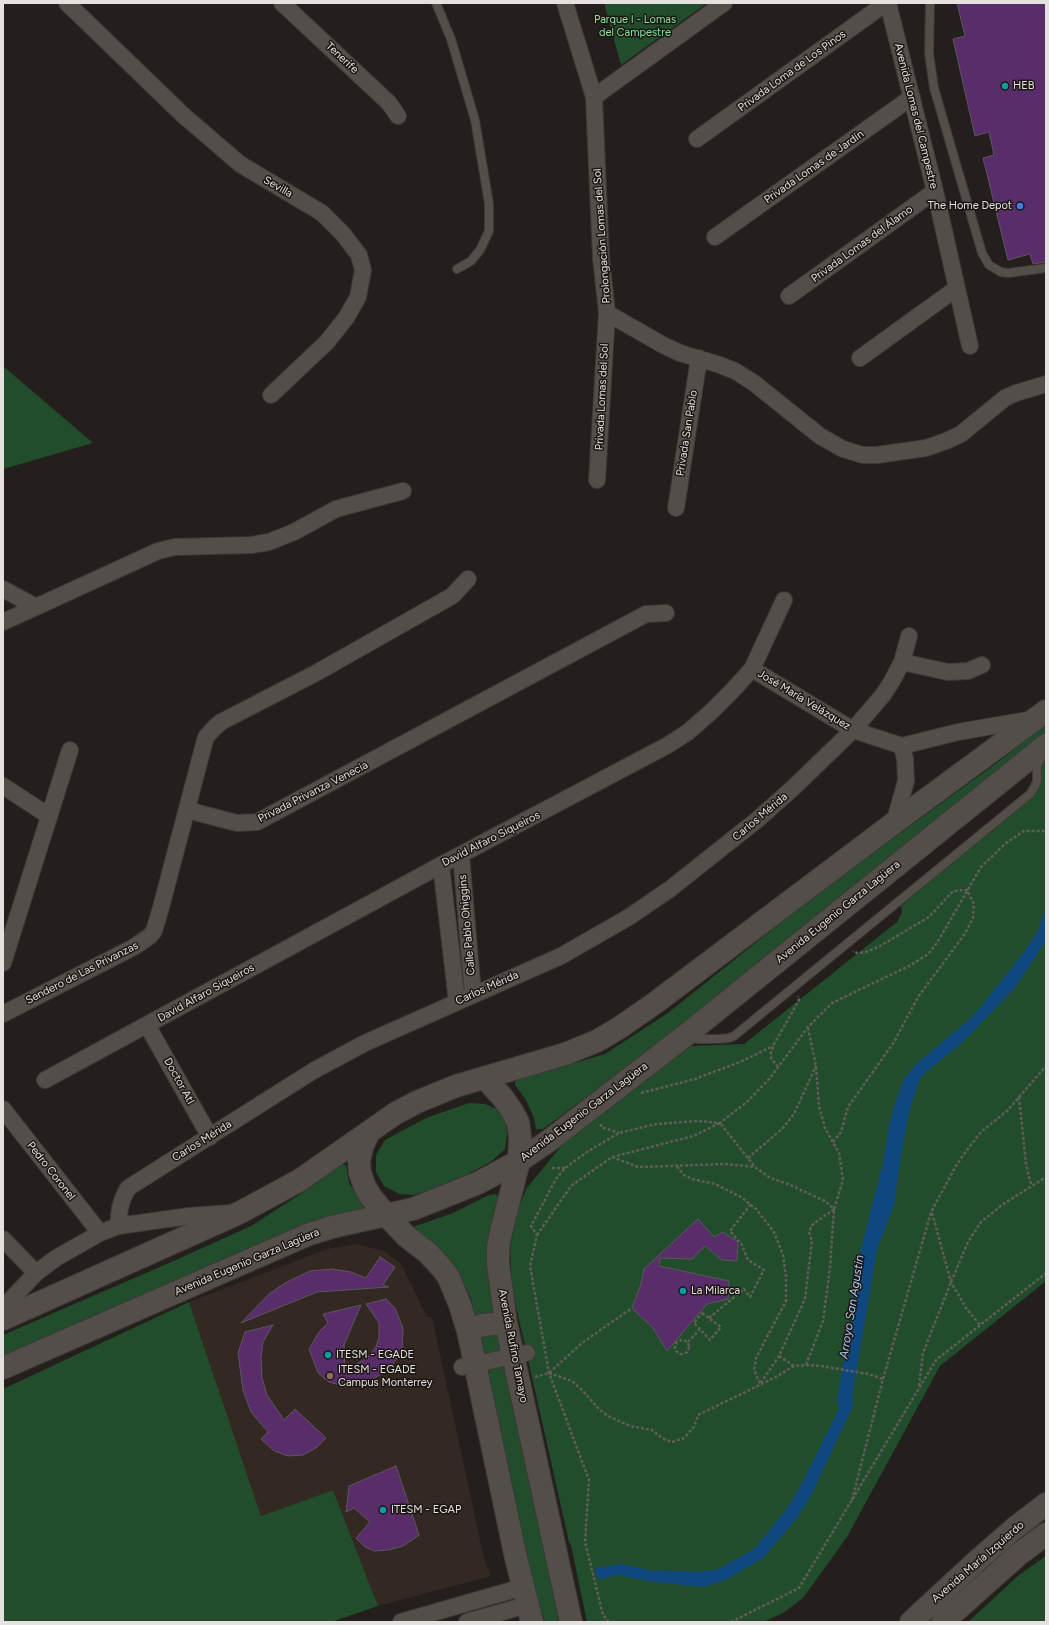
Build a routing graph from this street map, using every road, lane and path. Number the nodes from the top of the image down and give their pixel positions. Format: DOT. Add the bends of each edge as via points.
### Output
graph roads {
  1 [pos="67,3"];
  2 [pos="282,3"];
  3 [pos="436,3"];
  4 [pos="565,3"];
  5 [pos="724,3"];
  6 [pos="887,3"];
  7 [pos="930,3"];
  8 [pos="594,97"];
  9 [pos="912,97"];
  10 [pos="398,116"];
  11 [pos="697,139"];
  12 [pos="935,191"];
  13 [pos="715,237"];
  14 [pos="1046,268"];
  15 [pos="456,269"];
  16 [pos="957,288"];
  17 [pos="789,296"];
  18 [pos="607,313"];
  19 [pos="970,346"];
  20 [pos="698,358"];
  21 [pos="860,358"];
  22 [pos="1046,384"];
  23 [pos="271,395"];
  24 [pos="598,480"];
  25 [pos="403,491"];
  26 [pos="676,508"];
  27 [pos="468,579"];
  28 [pos="3,589"];
  29 [pos="784,600"];
  30 [pos="36,607"];
  31 [pos="666,613"];
  32 [pos="3,622"];
  33 [pos="909,636"];
  34 [pos="902,662"];
  35 [pos="982,665"];
  36 [pos="752,669"];
  37 [pos="1042,715"];
  38 [pos="853,730"];
  39 [pos="1045,745"];
  40 [pos="902,746"];
  41 [pos="70,750"];
  42 [pos="3,786"];
  43 [pos="187,810"];
  44 [pos="49,816"];
  45 [pos="894,823"];
  46 [pos="1046,831"];
  47 [pos="461,855"];
  48 [pos="441,865"];
  49 [pos="967,890"];
  50 [pos="843,948"];
  51 [pos="3,963"];
  52 [pos="795,986"];
  53 [pos="473,994"];
  54 [pos="456,1002"];
  55 [pos="3,1014"];
  56 [pos="147,1025"];
  57 [pos="808,1027"];
  58 [pos="686,1035"];
  59 [pos="774,1046"];
  60 [pos="816,1066"];
  61 [pos="1046,1066"];
  62 [pos="778,1067"];
  63 [pos="485,1078"];
  64 [pos="45,1080"];
  65 [pos="638,1094"];
  66 [pos="1019,1096"];
  67 [pos="3,1109"];
  68 [pos="605,1120"];
  69 [pos="720,1123"];
  70 [pos="369,1132"];
  71 [pos="619,1133"];
  72 [pos="210,1137"];
  73 [pos="833,1142"];
  74 [pos="612,1157"];
  75 [pos="748,1158"];
  76 [pos="518,1161"];
  77 [pos="676,1165"];
  78 [pos="755,1167"];
  79 [pos="552,1168"];
  80 [pos="565,1168"];
  81 [pos="1046,1177"];
  82 [pos="1031,1186"];
  83 [pos="751,1204"];
  84 [pos="834,1209"];
  85 [pos="931,1212"];
  86 [pos="239,1213"];
  87 [pos="387,1216"];
  88 [pos="118,1226"];
  89 [pos="100,1233"];
  90 [pos="537,1236"];
  91 [pos="3,1238"];
  92 [pos="36,1273"];
  93 [pos="1046,1273"];
  94 [pos="951,1282"];
  95 [pos="3,1308"];
  96 [pos="632,1308"];
  97 [pos="709,1318"];
  98 [pos="3,1319"];
  99 [pos="506,1323"];
  100 [pos="980,1325"];
  101 [pos="699,1330"];
  102 [pos="468,1331"];
  103 [pos="688,1342"];
  104 [pos="520,1354"];
  105 [pos="779,1356"];
  106 [pos="806,1365"];
  107 [pos="468,1366"];
  108 [pos="794,1366"];
  109 [pos="3,1368"];
  110 [pos="549,1374"];
  111 [pos="532,1377"];
  112 [pos="883,1379"];
  113 [pos="760,1384"];
  114 [pos="919,1387"];
  115 [pos="852,1500"];
  116 [pos="1046,1504"];
  117 [pos="1046,1534"];
  118 [pos="528,1605"];
  119 [pos="456,1606"];
  120 [pos="401,1622"];
  121 [pos="460,1622"];
  122 [pos="467,1622"];
  123 [pos="571,1622"];
  124 [pos="609,1622"];
  125 [pos="730,1622"];
  126 [pos="911,1622"];
  127 [pos="943,1622"];
  1 -- 23 [label="street, Sevilla" via="217,145 240,164 322,213 359,255 363,270 358,297 346,318 327,342"];
  2 -- 10 [label="street, Tenerife" via="389,103"];
  3 -- 15 [label="lane" via="451,39 474,120 489,204 489,231 480,250 471,261"];
  4 -- 8 [label="street, Prolongación Lomas del Sol"];
  5 -- 8 [label="street"];
  6 -- 9 [label="street, Avenida Lomas del Campestre"];
  6 -- 11 [label="street, Privada Loma de Los Pinos"];
  7 -- 14 [label="lane" via="929,53 934,88 982,253 989,265 1001,272"];
  8 -- 18 [label="street, Prolongación Lomas del Sol" via="601,258"];
  9 -- 12 [label="street, Avenida Lomas del Campestre"];
  9 -- 13 [label="street, Privada Lomas de Jardín"];
  12 -- 16 [label="street, Avenida Lomas del Campestre"];
  12 -- 17 [label="street, Privada Lomas del Álamo"];
  16 -- 19 [label="street, Avenida Lomas del Campestre"];
  16 -- 21 [label="street"];
  18 -- 20 [label="street, Prolongación Lomas del Sol" via="663,345"];
  18 -- 24 [label="street, Privada Lomas del Sol"];
  20 -- 22 [label="street, Prolongación Lomas del Sol" via="735,371 754,383 820,436 843,449 863,455 926,448 946,441 961,434 1005,398"];
  20 -- 26 [label="street, Privada San Pablo"];
  25 -- 30 [label="street" via="336,509 294,532 269,542 244,546 175,547 158,551"];
  27 -- 43 [label="street" via="452,596 316,673 221,722 206,737"];
  28 -- 30 [label="street"];
  29 -- 36 [label="street, David Alfaro Siqueiros"];
  30 -- 32 [label="street"];
  31 -- 43 [label="street, Privada Privanza Venecia" via="646,614 257,822 237,823"];
  33 -- 34 [label="street, Carlos Mérida"];
  34 -- 35 [label="street" via="948,672 968,671"];
  34 -- 38 [label="street, Carlos Mérida" via="884,695"];
  36 -- 38 [label="street, José María Velázquez"];
  36 -- 47 [label="street, David Alfaro Siqueiros" via="712,711 668,745"];
  37 -- 40 [label="street"];
  37 -- 45 [label="main road"];
  38 -- 40 [label="street, José María Velázquez"];
  38 -- 53 [label="street, Carlos Mérida" via="757,820 670,889 596,937 560,956"];
  39 -- 50 [label="lane" via="1037,766 1037,781 1030,794"];
  39 -- 58 [label="main road, Avenida Eugenio Garza Lagüera"];
  40 -- 45 [label="street" via="906,781"];
  41 -- 44 [label="street"];
  42 -- 44 [label="street"];
  43 -- 55 [label="street, Sendero de Las Privanzas" via="154,931 150,936 134,947"];
  44 -- 51 [label="street"];
  45 -- 63 [label="main road" via="656,1003 619,1028 583,1048"];
  46 -- 49 [label="path" via="1024,831 1006,843 981,868"];
  47 -- 48 [label="street, David Alfaro Siqueiros"];
  47 -- 53 [label="street, Calle Pablo Ohiggins"];
  48 -- 54 [label="street, Calle Pablo Ohiggins"];
  48 -- 56 [label="street, David Alfaro Siqueiros"];
  49 -- 50 [label="path" via="953,891 929,917 880,946 857,953"];
  49 -- 57 [label="path" via="928,954 911,965 832,1003"];
  49 -- 73 [label="path" via="974,904 973,918 964,935 918,997 894,1042 848,1107 841,1132"];
  50 -- 52 [label="lane"];
  52 -- 58 [label="lane" via="734,1036 698,1039"];
  52 -- 59 [label="path" via="800,1000"];
  53 -- 54 [label="street, Carlos Mérida"];
  54 -- 72 [label="street, Carlos Mérida" via="338,1057"];
  56 -- 64 [label="street, David Alfaro Siqueiros"];
  56 -- 72 [label="street, Doctor Atl"];
  57 -- 60 [label="path"];
  57 -- 62 [label="path"];
  58 -- 76 [label="main road, Avenida Eugenio Garza Lagüera" via="550,1140"];
  59 -- 62 [label="path" via="771,1058"];
  59 -- 65 [label="path" via="695,1079"];
  60 -- 73 [label="path" via="819,1106 825,1128"];
  60 -- 75 [label="path" via="794,1114 782,1130"];
  61 -- 66 [label="path"];
  62 -- 69 [label="path" via="748,1101"];
  63 -- 70 [label="main road" via="416,1102"];
  63 -- 76 [label="main road, Avenida Rufino Tamayo" via="503,1098 518,1122"];
  66 -- 82 [label="path" via="1026,1164"];
  66 -- 85 [label="path" via="970,1146"];
  67 -- 89 [label="street, Pedro Coronel"];
  68 -- 71 [label="path" via="600,1124 601,1127"];
  69 -- 71 [label="path" via="698,1121 656,1124"];
  69 -- 74 [label="path" via="693,1136"];
  69 -- 75 [label="path"];
  70 -- 86 [label="main road" via="300,1180"];
  70 -- 87 [label="main road" via="362,1147 360,1173 371,1197"];
  71 -- 80 [label="path"];
  72 -- 88 [label="street, Carlos Mérida" via="128,1188 120,1208"];
  73 -- 84 [label="path" via="839,1153 843,1180"];
  74 -- 77 [label="path" via="638,1167"];
  74 -- 90 [label="path" via="571,1186"];
  75 -- 78 [label="path"];
  76 -- 87 [label="main road, Avenida Eugenio Garza Lagüera" via="478,1183 445,1197"];
  76 -- 99 [label="main road, Avenida Rufino Tamayo" via="498,1247"];
  77 -- 78 [label="path" via="725,1164"];
  77 -- 83 [label="path" via="692,1180 715,1184"];
  78 -- 84 [label="path" via="770,1178 825,1201"];
  79 -- 80 [label="path"];
  80 -- 90 [label="path" via="556,1179 531,1226"];
  81 -- 82 [label="path"];
  82 -- 94 [label="path" via="981,1222 968,1242"];
  83 -- 97 [label="path" via="730,1231 742,1245 748,1260 764,1270 750,1297 744,1289"];
  83 -- 113 [label="path" via="774,1232 783,1255 786,1277 786,1301 756,1358 754,1370"];
  84 -- 105 [label="path" via="812,1225 809,1232 812,1241 805,1299"];
  84 -- 106 [label="path" via="823,1322"];
  85 -- 94 [label="path"];
  85 -- 112 [label="path"];
  86 -- 88 [label="street" via="189,1216"];
  86 -- 98 [label="main road"];
  87 -- 102 [label="main road" via="406,1236 428,1253 448,1276"];
  87 -- 109 [label="main road, Avenida Eugenio Garza Lagüera" via="307,1234"];
  88 -- 89 [label="street"];
  89 -- 92 [label="street" via="56,1258"];
  90 -- 110 [label="path" via="530,1266"];
  91 -- 92 [label="street"];
  92 -- 95 [label="street"];
  93 -- 100 [label="path"];
  94 -- 100 [label="path" via="966,1308"];
  94 -- 114 [label="path" via="924,1353"];
  96 -- 110 [label="path" via="582,1343"];
  97 -- 101 [label="path" via="702,1313 694,1324"];
  97 -- 101 [label="path" via="721,1327 710,1340"];
  99 -- 102 [label="main road" via="483,1325"];
  99 -- 104 [label="main road, Avenida Rufino Tamayo"];
  100 -- 114 [label="path" via="936,1360"];
  101 -- 103 [label="path"];
  102 -- 107 [label="main road"];
  103 -- 103 [label="path" via="683,1339 677,1341 675,1351 686,1353"];
  104 -- 107 [label="street"];
  104 -- 123 [label="main road, Avenida Rufino Tamayo"];
  105 -- 108 [label="path"];
  105 -- 113 [label="path"];
  106 -- 108 [label="path"];
  106 -- 112 [label="path" via="868,1374"];
  107 -- 118 [label="main road"];
  108 -- 113 [label="path"];
  110 -- 111 [label="path"];
  110 -- 113 [label="path" via="572,1381 608,1416 630,1426 652,1430 672,1442 684,1438 694,1427 698,1415"];
  110 -- 124 [label="path" via="588,1480 585,1542 603,1615"];
  112 -- 115 [label="path"];
  114 -- 115 [label="path"];
  115 -- 125 [label="path" via="799,1588"];
  116 -- 126 [label="main road, Avenida María Izquierdo" via="978,1560"];
  117 -- 127 [label="main road, Avenida María Izquierdo" via="1018,1555"];
  118 -- 119 [label="street"];
  118 -- 122 [label="street"];
  119 -- 120 [label="street"];
  119 -- 121 [label="street"];
}
